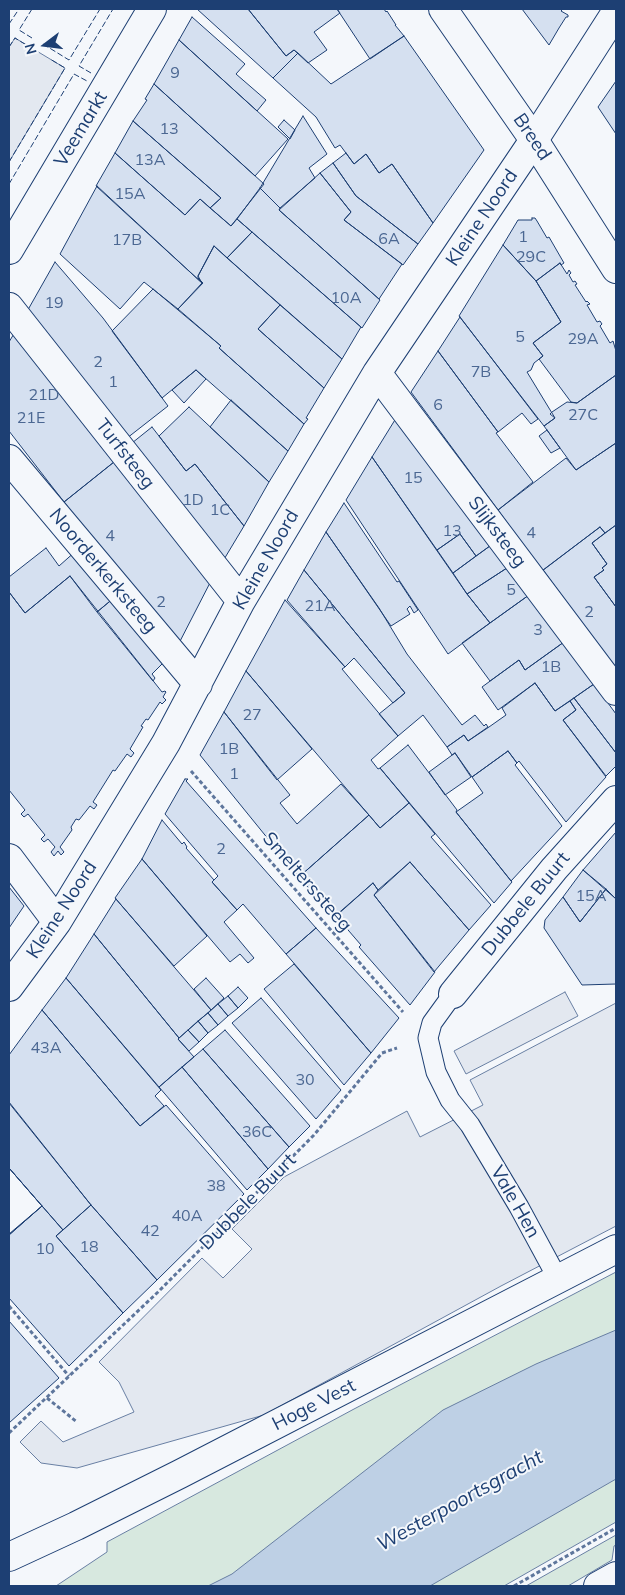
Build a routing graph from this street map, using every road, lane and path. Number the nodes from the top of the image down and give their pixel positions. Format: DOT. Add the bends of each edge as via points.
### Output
graph roads {
  1 [pos="152,9"];
  2 [pos="443,9"];
  3 [pos="616,12"];
  4 [pos="534,140"];
  5 [pos="9,250"];
  6 [pos="616,269"];
  7 [pos="9,307"];
  8 [pos="377,373"];
  9 [pos="9,459"];
  10 [pos="241,601"];
  11 [pos="198,684"];
  12 [pos="616,691"];
  13 [pos="166,743"];
  14 [pos="616,800"];
  15 [pos="9,858"];
  16 [pos="57,922"];
  17 [pos="9,987"];
  18 [pos="453,994"];
  19 [pos="428,1038"];
  20 [pos="616,1249"];
  21 [pos="558,1279"];
  22 [pos="9,1306"];
  23 [pos="70,1376"];
  24 [pos="47,1398"];
  25 [pos="77,1422"];
  26 [pos="9,1432"];
  27 [pos="616,1528"];
  28 [pos="9,1557"];
  29 [pos="616,1576"];
  30 [pos="514,1586"];
  31 [pos="598,1586"];
  1 -- 5 [label="street, Veemarkt"];
  2 -- 4 [label="street, Breed"];
  3 -- 4 [label="street, Kleine Noord"];
  4 -- 6 [label="street, Breed"];
  4 -- 8 [label="street, Kleine Noord"];
  7 -- 10 [label="street, Turfsteeg"];
  8 -- 10 [label="street, Kleine Noord"];
  8 -- 12 [label="street, Slijksteeg"];
  9 -- 11 [label="street, Noorderkerksteeg"];
  10 -- 11 [label="street, Kleine Noord"];
  11 -- 13 [label="street, Kleine Noord"];
  13 -- 16 [label="street, Kleine Noord"];
  13 -- 19 [label="path, Smelterssteeg"];
  14 -- 18 [label="street, Dubbele Buurt" via="554,869"];
  15 -- 16 [label="street"];
  16 -- 17 [label="street, Kleine Noord"];
  18 -- 19 [label="lane, Dubbele Buurt" via="432,1023"];
  19 -- 21 [label="lane, Vale Hen" via="436,1072 450,1100 470,1124"];
  19 -- 23 [label="path, Dubbele Buurt" via="382,1053 314,1135"];
  20 -- 21 [label="street, Hoge Vest"];
  21 -- 28 [label="street, Hoge Vest" via="180,1474"];
  22 -- 23 [label="path"];
  23 -- 24 [label="path, Dubbele Buurt"];
  24 -- 25 [label="path"];
  24 -- 26 [label="path, Dubbele Buurt"];
  27 -- 30 [label="path"];
  29 -- 31 [label="street"];
}
